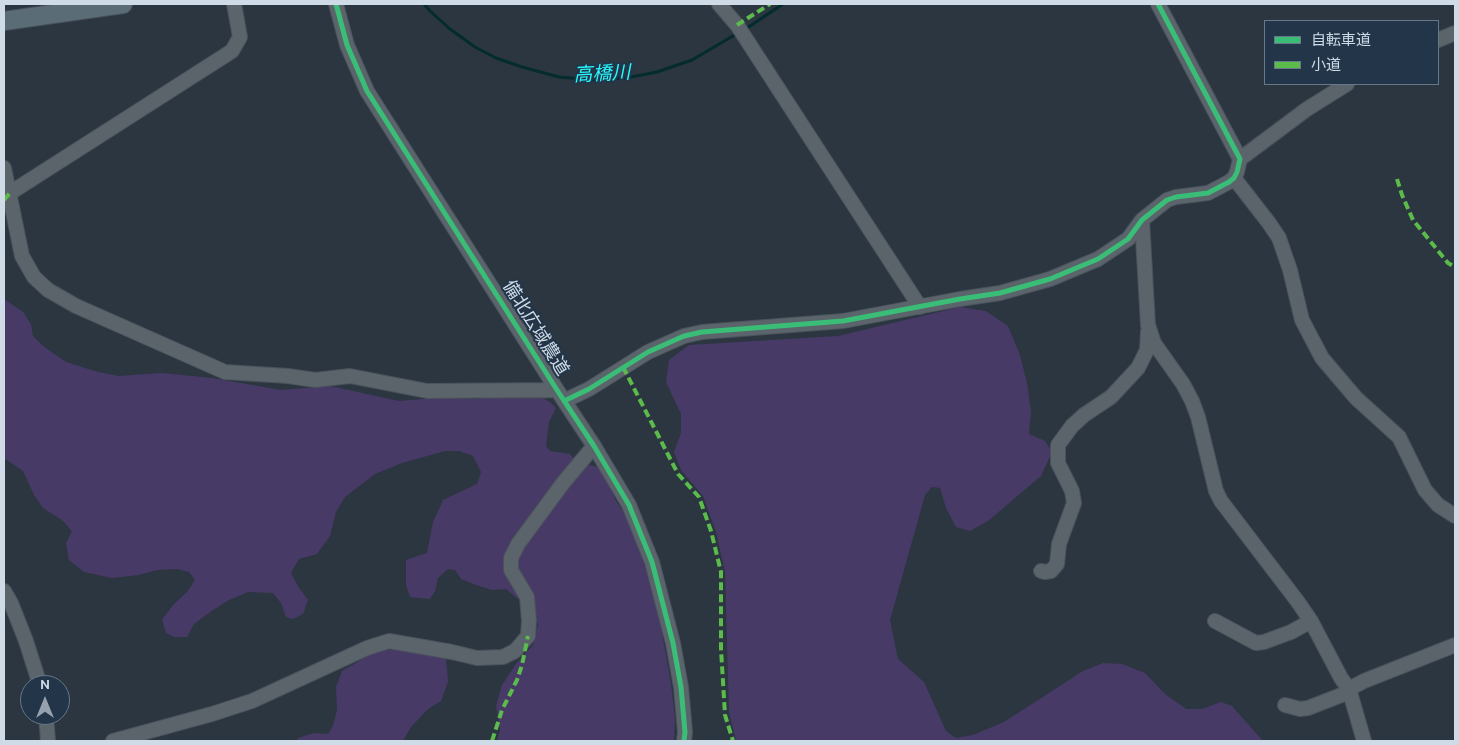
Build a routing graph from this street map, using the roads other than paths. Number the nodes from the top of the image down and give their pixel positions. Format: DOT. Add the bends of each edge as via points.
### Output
graph roads {
  1 [pos="123,4"];
  2 [pos="234,4"];
  3 [pos="336,4"];
  4 [pos="719,4"];
  5 [pos="1158,4"];
  6 [pos="4,21"];
  7 [pos="1455,33"];
  8 [pos="1439,40"];
  9 [pos="1344,85"];
  10 [pos="1240,159"];
  11 [pos="4,168"];
  12 [pos="1234,178"];
  13 [pos="10,193"];
  14 [pos="1142,220"];
  15 [pos="920,306"];
  16 [pos="1148,324"];
  17 [pos="560,396"];
  18 [pos="594,446"];
  19 [pos="1455,516"];
  20 [pos="1041,571"];
  21 [pos="4,592"];
  22 [pos="1215,621"];
  23 [pos="1311,621"];
  24 [pos="1455,645"];
  25 [pos="37,675"];
  26 [pos="1349,689"];
  27 [pos="1285,705"];
  28 [pos="47,725"];
  29 [pos="48,741"];
  30 [pos="113,741"];
  31 [pos="684,741"];
  32 [pos="1364,741"];
  1 -- 6 [label="main road"];
  2 -- 13 [label="street" via="240,38 232,51"];
  3 -- 17 [label="street, 備北広域農道" via="347,45 367,91"];
  4 -- 15 [label="street" via="741,31"];
  5 -- 10 [label="street"];
  7 -- 8 [label="street"];
  9 -- 10 [label="street"];
  10 -- 12 [label="street"];
  11 -- 13 [label="street"];
  12 -- 14 [label="street" via="1208,193 1167,200"];
  12 -- 19 [label="street" via="1279,238 1302,320 1322,358 1356,398 1399,437 1425,490 1438,505"];
  13 -- 17 [label="street" via="22,256 34,277 48,290 76,306 224,372 315,380 350,376 427,390"];
  14 -- 15 [label="street" via="1128,239 1098,259 1050,279 1000,293"];
  14 -- 16 [label="street"];
  15 -- 17 [label="street" via="843,321 684,336 648,352 589,389"];
  16 -- 20 [label="street" via="1147,350 1138,368 1111,397 1072,426 1058,445 1058,463 1072,491 1074,503 1059,544 1057,564 1051,571"];
  16 -- 23 [label="street" via="1154,343 1192,401 1221,501"];
  17 -- 18 [label="street, 備北広域農道"];
  18 -- 30 [label="street" via="523,536 512,558 511,570 527,597 529,621 528,636 515,651 503,657 477,658 389,642 366,648 252,701"];
  18 -- 31 [label="street, 備北広域農道" via="628,505 652,562 674,644"];
  21 -- 25 [label="street" via="23,633"];
  22 -- 23 [label="street" via="1256,643 1291,632"];
  23 -- 26 [label="street"];
  24 -- 26 [label="street"];
  26 -- 27 [label="street" via="1308,708"];
  26 -- 32 [label="street"];
  28 -- 29 [label="street"];
}
